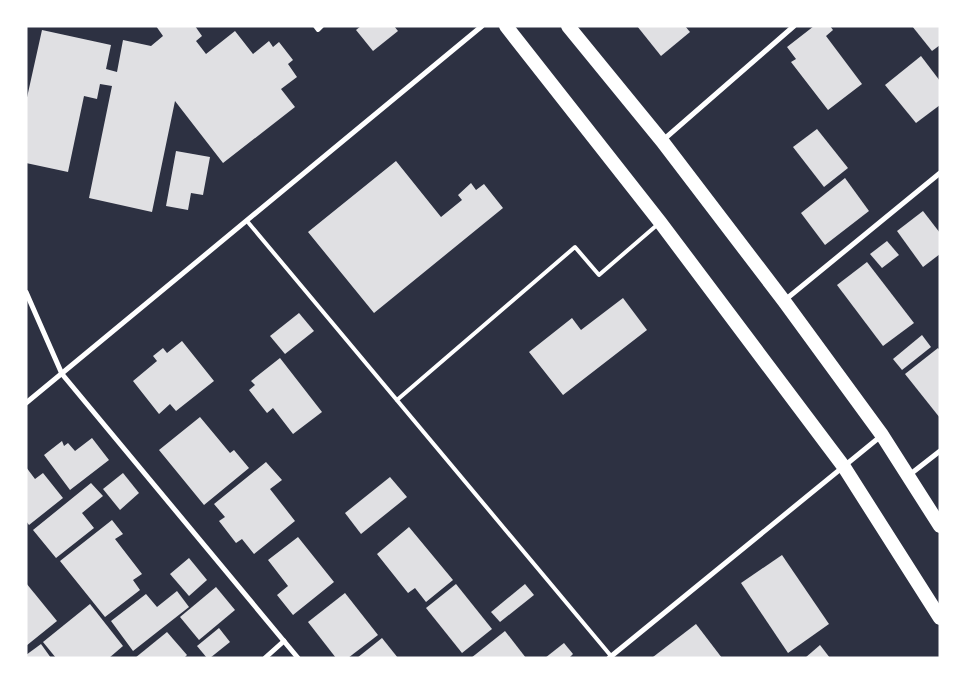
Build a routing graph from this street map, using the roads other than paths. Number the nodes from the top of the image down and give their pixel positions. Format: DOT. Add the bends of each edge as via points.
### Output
graph roads {
  1 [pos="315,26"];
  2 [pos="322,26"];
  3 [pos="482,26"];
  4 [pos="506,26"];
  5 [pos="568,26"];
  6 [pos="794,26"];
  7 [pos="662,141"];
  8 [pos="940,173"];
  9 [pos="247,221"];
  10 [pos="660,222"];
  11 [pos="26,292"];
  12 [pos="784,301"];
  13 [pos="62,374"];
  14 [pos="397,400"];
  15 [pos="26,403"];
  16 [pos="882,435"];
  17 [pos="940,451"];
  18 [pos="844,467"];
  19 [pos="908,476"];
  20 [pos="940,526"];
  21 [pos="940,618"];
  22 [pos="284,641"];
  23 [pos="610,657"];
  24 [pos="264,658"];
  25 [pos="298,658"];
  1 -- 2 [label="lane" via="318,30"];
  3 -- 9 [label="street"];
  4 -- 10 [label="highway"];
  5 -- 7 [label="highway"];
  6 -- 7 [label="street"];
  7 -- 12 [label="highway"];
  8 -- 12 [label="street"];
  9 -- 13 [label="street"];
  9 -- 14 [label="lane"];
  10 -- 14 [label="lane" via="599,275 575,247"];
  10 -- 18 [label="highway"];
  11 -- 13 [label="street"];
  12 -- 16 [label="highway"];
  13 -- 15 [label="street"];
  13 -- 22 [label="street"];
  14 -- 23 [label="lane"];
  16 -- 18 [label="street"];
  16 -- 19 [label="highway"];
  17 -- 19 [label="street"];
  18 -- 21 [label="highway"];
  18 -- 23 [label="street"];
  19 -- 20 [label="highway"];
  22 -- 24 [label="street"];
  22 -- 25 [label="street"];
}
